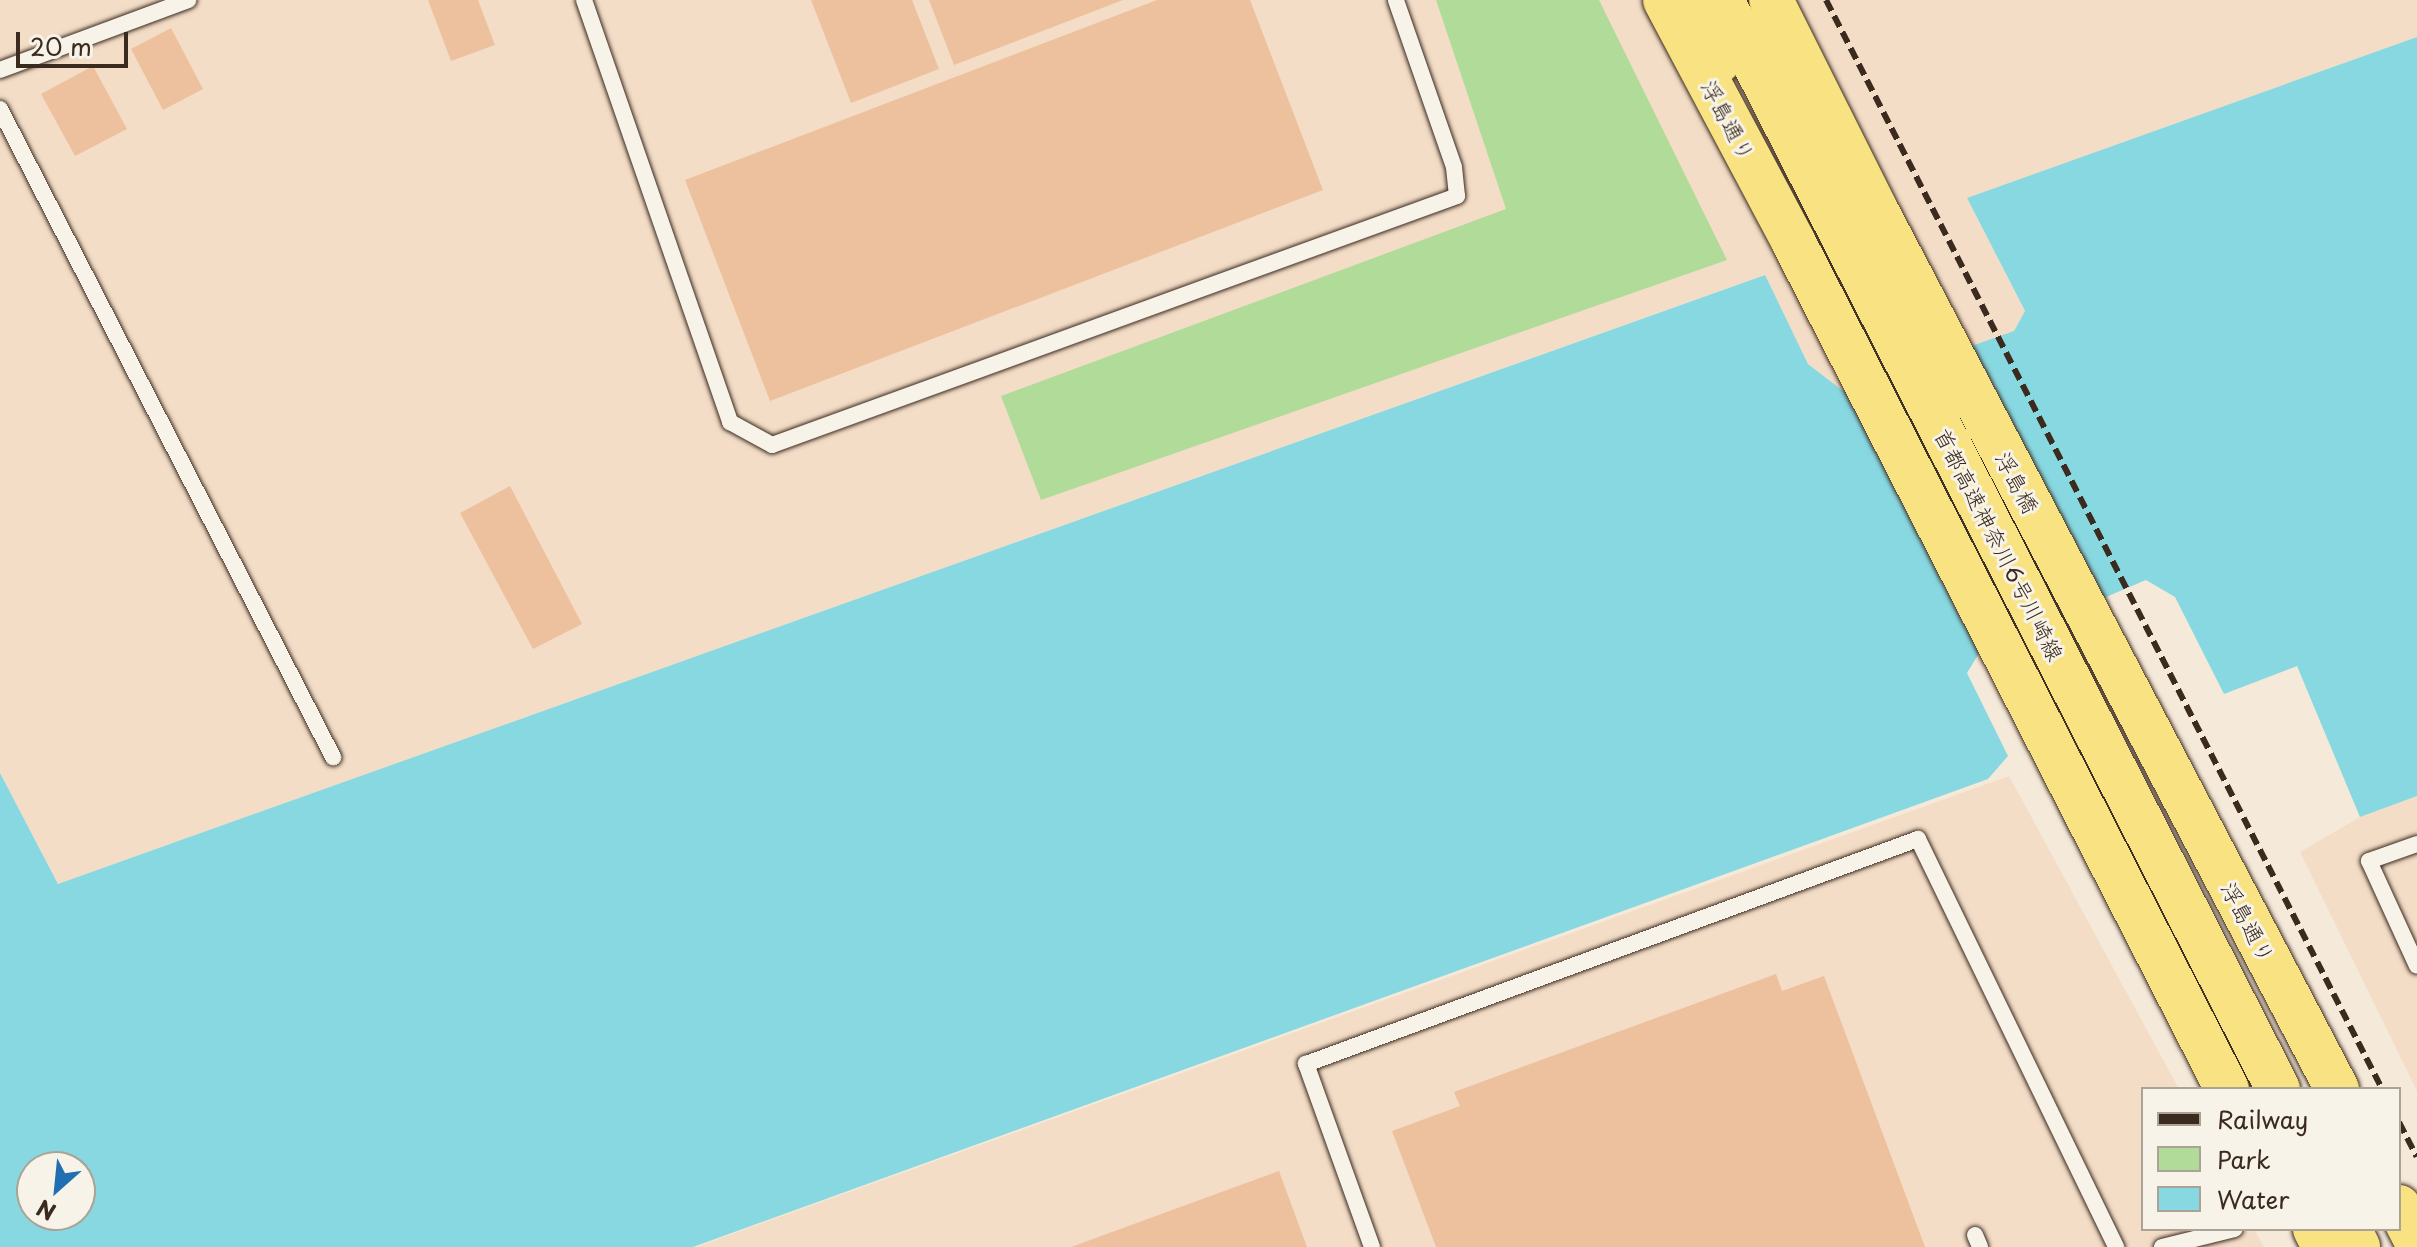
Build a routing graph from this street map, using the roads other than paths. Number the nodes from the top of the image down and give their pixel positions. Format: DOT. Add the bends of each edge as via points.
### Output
graph roads {
  1 [pos="188,0"];
  2 [pos="584,0"];
  3 [pos="1396,0"];
  4 [pos="1665,0"];
  5 [pos="1689,0"];
  6 [pos="1722,0"];
  7 [pos="1771,0"];
  8 [pos="0,70"];
  9 [pos="0,109"];
  10 [pos="2161,756"];
  11 [pos="333,757"];
  12 [pos="2417,844"];
  13 [pos="2417,966"];
  14 [pos="2226,1087"];
  15 [pos="2243,1087"];
  16 [pos="2277,1087"];
  17 [pos="2336,1087"];
  18 [pos="2401,1211"];
  19 [pos="2227,1231"];
  20 [pos="2417,1242"];
  21 [pos="1372,1247"];
  22 [pos="2116,1247"];
  23 [pos="2162,1247"];
  1 -- 8 [label="lane"];
  2 -- 3 [label="lane" via="730,422 772,445 1457,196 1454,167"];
  4 -- 14 [label="highway, 浮島通り"];
  5 -- 15 [label="highway, 首都高速神奈川6号川崎線"];
  6 -- 16 [label="highway, 首都高速神奈川6号川崎線"];
  7 -- 10 [label="highway, 浮島橋"];
  9 -- 11 [label="lane"];
  10 -- 17 [label="highway, 浮島通り"];
  12 -- 13 [label="lane" via="2369,861"];
  18 -- 20 [label="highway"];
  19 -- 23 [label="lane"];
  21 -- 22 [label="lane" via="1306,1064 1918,839"];
}
